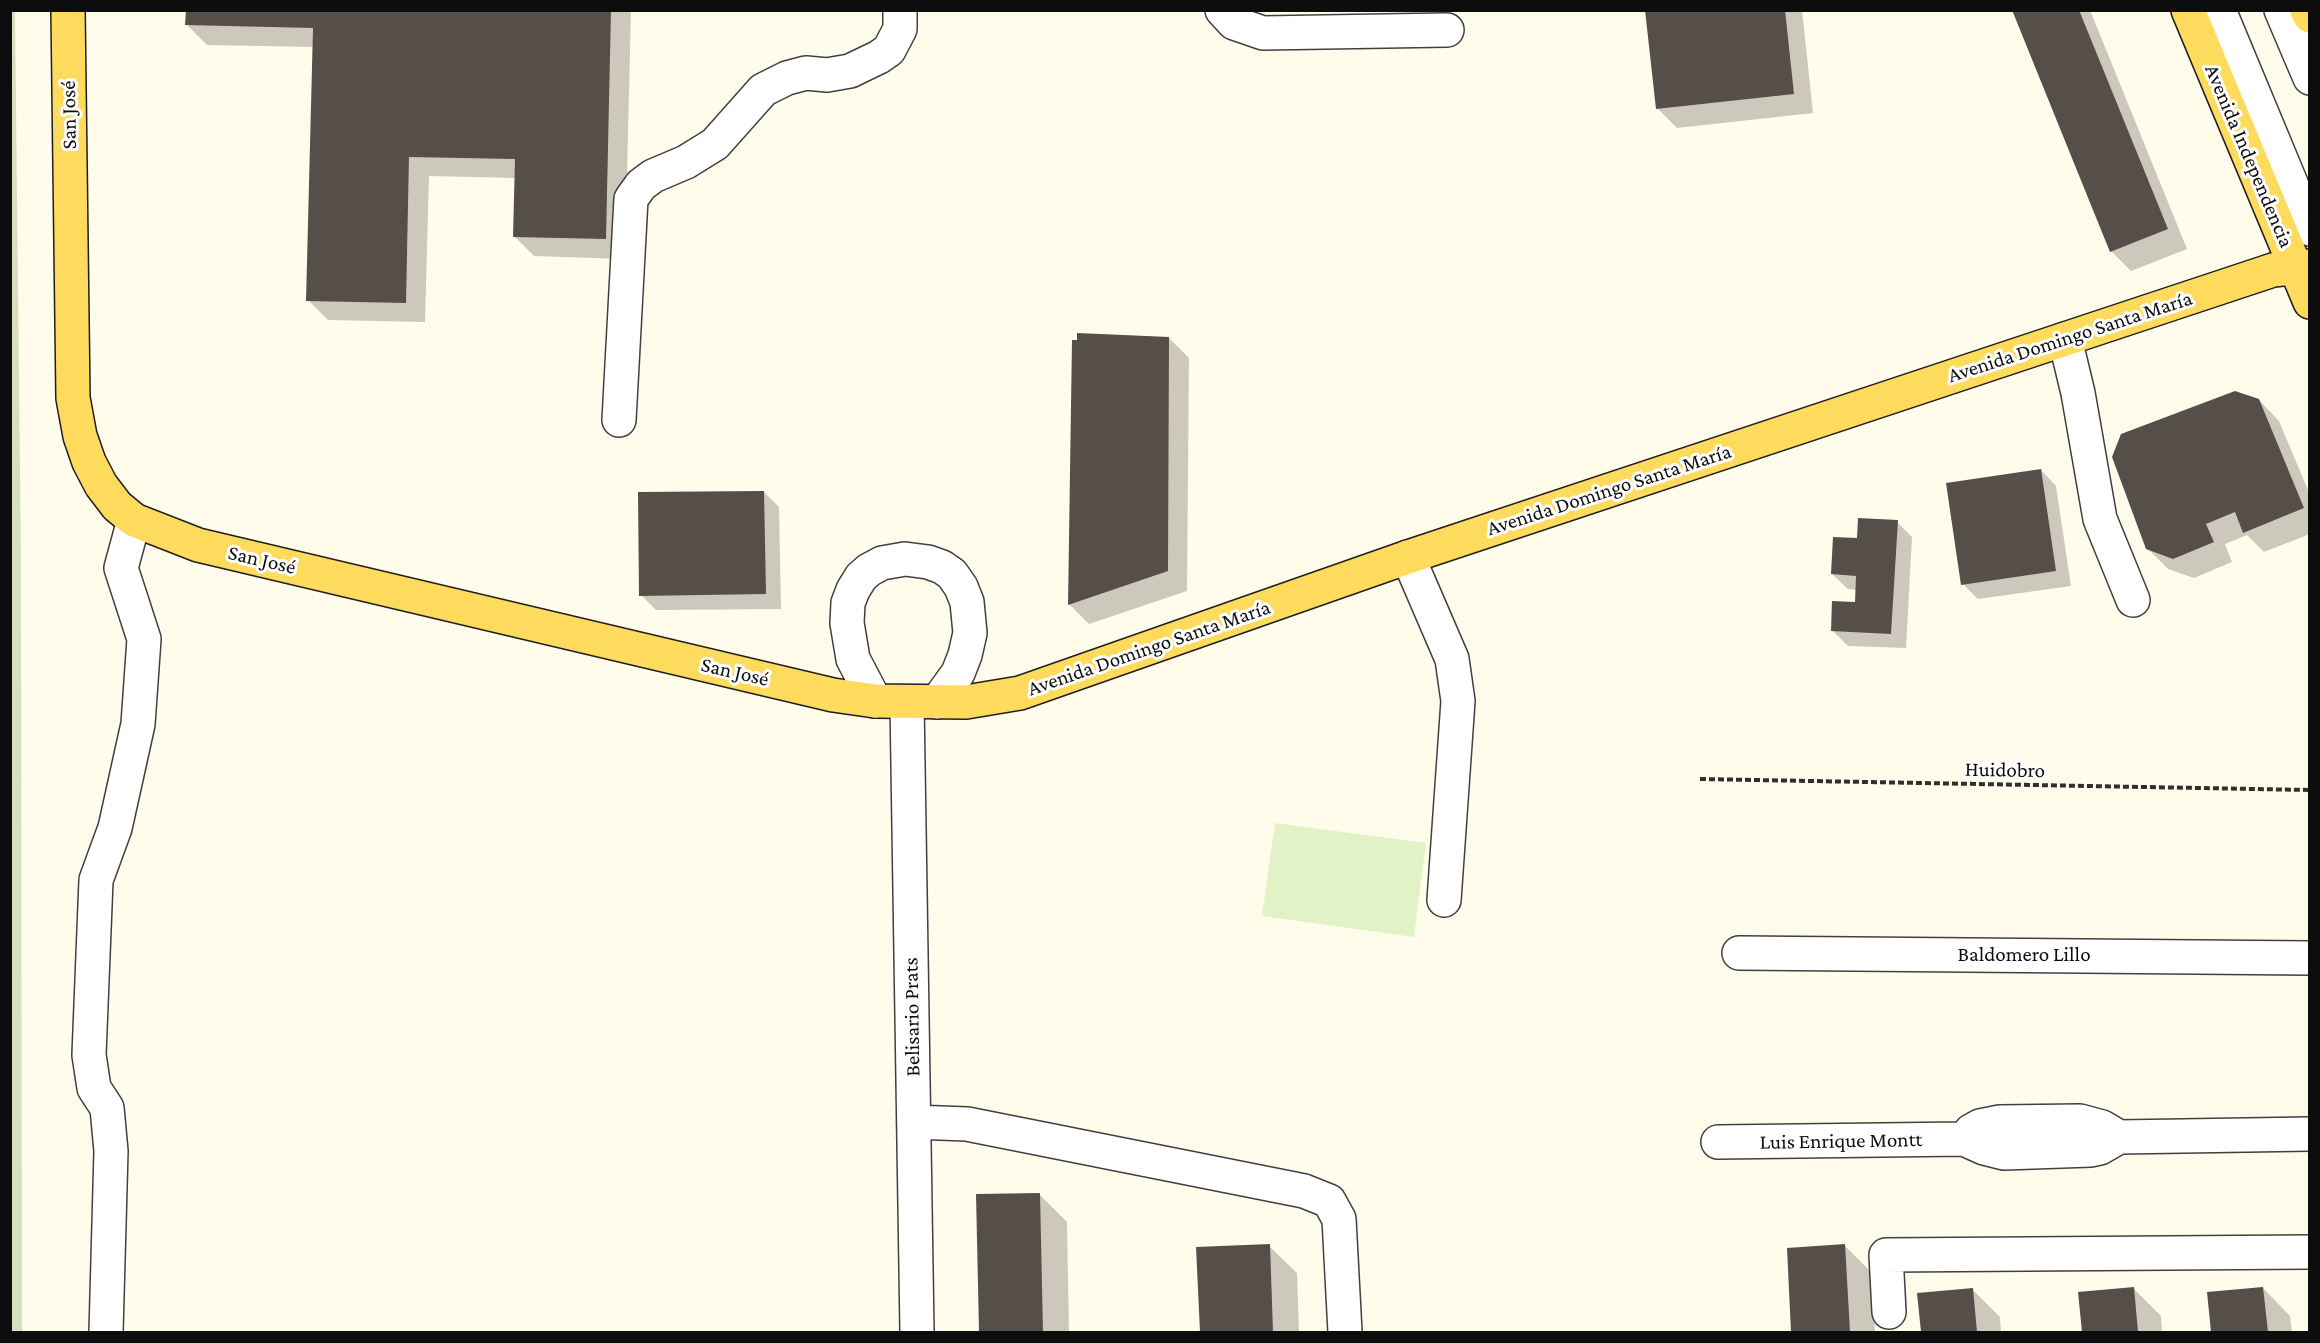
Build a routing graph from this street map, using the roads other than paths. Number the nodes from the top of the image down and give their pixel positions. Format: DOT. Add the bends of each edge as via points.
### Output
graph roads {
  1 [pos="68,10"];
  2 [pos="900,10"];
  3 [pos="1222,10"];
  4 [pos="2188,10"];
  5 [pos="2219,10"];
  6 [pos="2281,10"];
  7 [pos="2307,10"];
  8 [pos="2310,16"];
  9 [pos="1447,30"];
  10 [pos="2310,78"];
  11 [pos="2310,230"];
  12 [pos="2302,266"];
  13 [pos="2310,302"];
  14 [pos="2065,339"];
  15 [pos="619,420"];
  16 [pos="134,520"];
  17 [pos="1408,557"];
  18 [pos="2133,600"];
  19 [pos="875,701"];
  20 [pos="922,702"];
  21 [pos="1444,900"];
  22 [pos="1739,953"];
  23 [pos="2310,958"];
  24 [pos="914,1122"];
  25 [pos="2310,1134"];
  26 [pos="1719,1142"];
  27 [pos="2310,1252"];
  28 [pos="1889,1312"];
  29 [pos="106,1332"];
  30 [pos="917,1332"];
  31 [pos="1345,1332"];
  1 -- 16 [label="main road, San José" via="73,398 80,436 101,485"];
  2 -- 15 [label="street" via="900,29 889,50 850,71 806,73 763,90 714,144 653,176 631,199"];
  3 -- 9 [label="street" via="1234,23 1263,33"];
  4 -- 12 [label="main road, Avenida Independencia"];
  5 -- 11 [label="street"];
  6 -- 10 [label="street"];
  7 -- 8 [label="main road"];
  12 -- 13 [label="main road, Avenida Independencia"];
  12 -- 14 [label="main road, Avenida Domingo Santa María" via="2273,270"];
  14 -- 17 [label="main road, Avenida Domingo Santa María"];
  14 -- 18 [label="street" via="2100,519"];
  16 -- 19 [label="main road, San José" via="198,545 832,695"];
  16 -- 29 [label="street" via="121,568 144,639 138,724 115,828 96,880 89,1055 94,1088 107,1108 111,1151"];
  17 -- 20 [label="main road, Avenida Domingo Santa María" via="1020,693 966,702"];
  17 -- 21 [label="street" via="1452,659 1458,701"];
  19 -- 20 [label="main road, San José"];
  19 -- 20 [label="street" via="853,659 848,603 869,570 905,559 942,567 952,574 967,602 970,633 958,673"];
  20 -- 24 [label="street, Belisario Prats"];
  22 -- 23 [label="street, Baldomero Lillo"];
  24 -- 30 [label="street, Belisario Prats"];
  24 -- 31 [label="street" via="967,1124 1304,1191 1329,1201 1339,1219"];
  25 -- 26 [label="street, Luis Enrique Montt" via="2119,1137 2091,1150 2004,1153 1964,1139"];
  27 -- 28 [label="street" via="1886,1255"];
}
